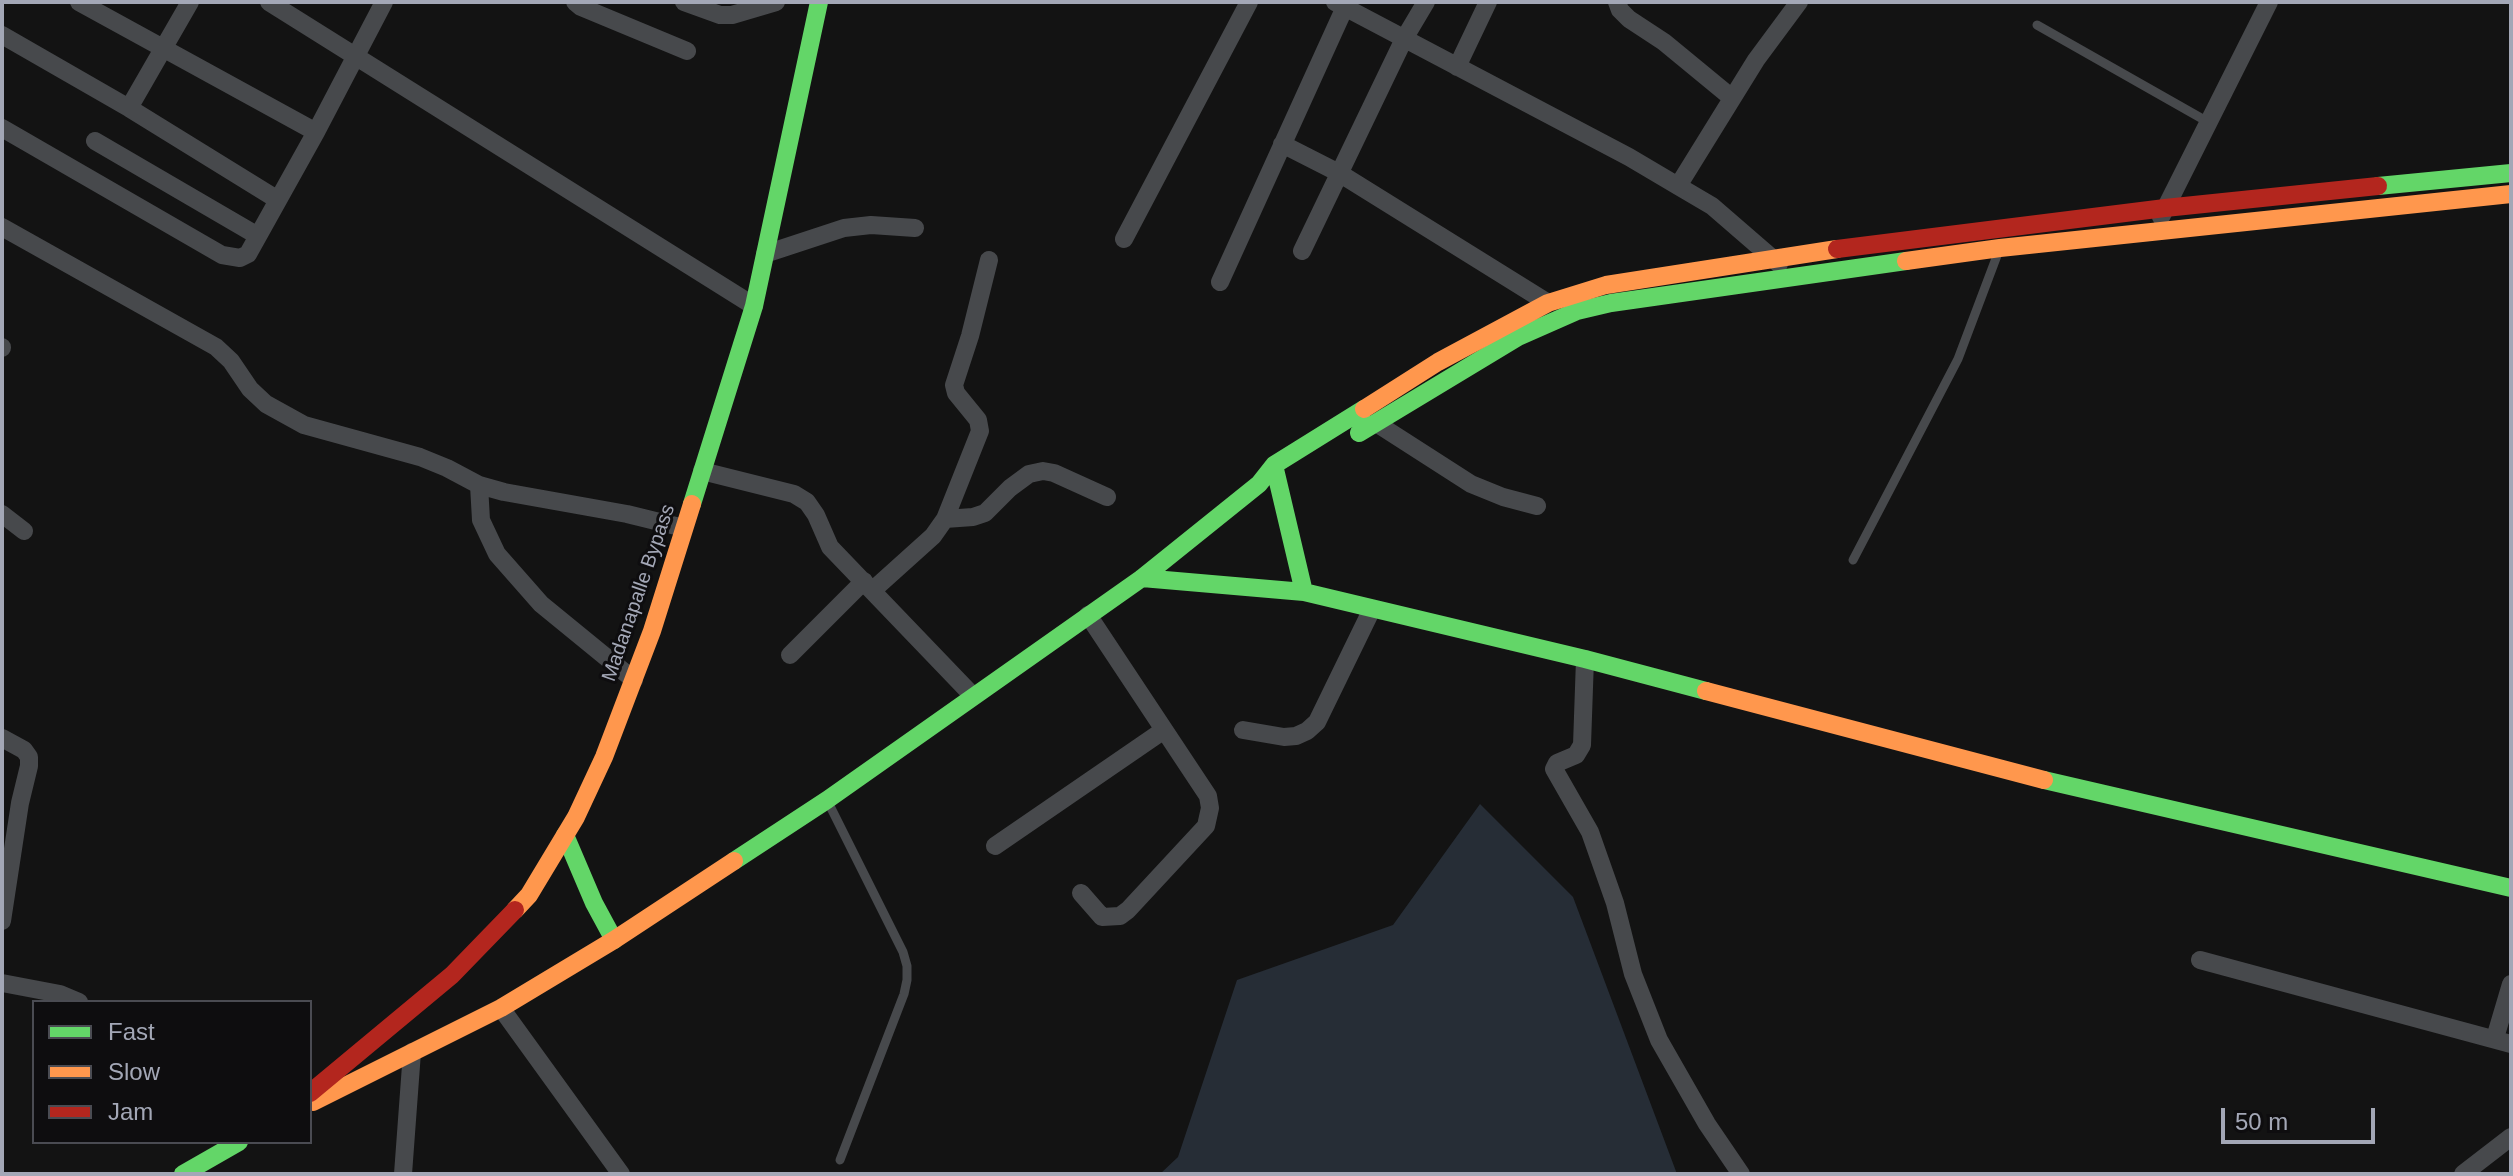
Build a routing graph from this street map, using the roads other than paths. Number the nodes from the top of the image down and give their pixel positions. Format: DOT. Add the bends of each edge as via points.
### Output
graph roads {
  1 [pos="79,2"];
  2 [pos="190,2"];
  3 [pos="269,2"];
  4 [pos="384,2"];
  5 [pos="575,2"];
  6 [pos="684,2"];
  7 [pos="776,2"];
  8 [pos="819,2"];
  9 [pos="1249,2"];
  10 [pos="1426,2"];
  11 [pos="1488,2"];
  12 [pos="1617,2"];
  13 [pos="2269,2"];
  14 [pos="1797,3"];
  15 [pos="1340,4"];
  16 [pos="99,6"];
  17 [pos="2037,25"];
  18 [pos="2,35"];
  19 [pos="1404,39"];
  20 [pos="166,48"];
  21 [pos="687,51"];
  22 [pos="354,55"];
  23 [pos="1457,67"];
  24 [pos="1732,98"];
  25 [pos="129,108"];
  26 [pos="2209,122"];
  27 [pos="2,128"];
  28 [pos="316,132"];
  29 [pos="95,141"];
  30 [pos="1282,144"];
  31 [pos="1339,173"];
  32 [pos="2511,173"];
  33 [pos="1678,186"];
  34 [pos="2511,194"];
  35 [pos="278,200"];
  36 [pos="2165,208"];
  37 [pos="2,227"];
  38 [pos="915,228"];
  39 [pos="2153,233"];
  40 [pos="258,236"];
  41 [pos="1124,239"];
  42 [pos="2000,248"];
  43 [pos="1302,251"];
  44 [pos="765,254"];
  45 [pos="989,260"];
  46 [pos="1774,260"];
  47 [pos="1794,276"];
  48 [pos="1220,282"];
  49 [pos="1548,303"];
  50 [pos="754,306"];
  51 [pos="1376,423"];
  52 [pos="702,471"];
  53 [pos="1277,473"];
  54 [pos="479,485"];
  55 [pos="1107,497"];
  56 [pos="1537,506"];
  57 [pos="2,514"];
  58 [pos="945,519"];
  59 [pos="684,528"];
  60 [pos="24,531"];
  61 [pos="1853,560"];
  62 [pos="1142,578"];
  63 [pos="868,586"];
  64 [pos="1304,592"];
  65 [pos="1372,609"];
  66 [pos="1088,615"];
  67 [pos="790,655"];
  68 [pos="1585,659"];
  69 [pos="634,680"];
  70 [pos="973,696"];
  71 [pos="1164,730"];
  72 [pos="1243,730"];
  73 [pos="2,738"];
  74 [pos="827,800"];
  75 [pos="565,835"];
  76 [pos="995,846"];
  77 [pos="2511,888"];
  78 [pos="1081,893"];
  79 [pos="2,921"];
  80 [pos="614,940"];
  81 [pos="2200,960"];
  82 [pos="2,983"];
  83 [pos="2511,984"];
  84 [pos="74,1000"];
  85 [pos="501,1008"];
  86 [pos="2503,1041"];
  87 [pos="412,1052"];
  88 [pos="312,1091"];
  89 [pos="312,1103"];
  90 [pos="2511,1137"];
  91 [pos="230,1144"];
  92 [pos="208,1149"];
  93 [pos="840,1160"];
  94 [pos="404,1166"];
  95 [pos="183,1174"];
  96 [pos="419,1174"];
  97 [pos="621,1174"];
  98 [pos="1741,1174"];
  99 [pos="2463,1174"];
  1 -- 16 [label="street"];
  2 -- 20 [label="street"];
  3 -- 22 [label="street"];
  4 -- 22 [label="street"];
  5 -- 21 [label="street"];
  6 -- 7 [label="street" via="720,15"];
  8 -- 44 [label="main road, Madanapalle Bypass"];
  9 -- 41 [label="street"];
  10 -- 19 [label="street"];
  11 -- 23 [label="street"];
  12 -- 24 [label="street" via="1629,19"];
  13 -- 26 [label="street"];
  14 -- 24 [label="street"];
  15 -- 19 [label="street"];
  15 -- 30 [label="street"];
  16 -- 20 [label="street"];
  17 -- 26 [label="lane"];
  18 -- 25 [label="street"];
  19 -- 23 [label="street"];
  19 -- 31 [label="street"];
  20 -- 25 [label="street"];
  20 -- 28 [label="street"];
  22 -- 28 [label="street"];
  22 -- 50 [label="street"];
  23 -- 33 [label="street"];
  24 -- 33 [label="street"];
  25 -- 35 [label="street"];
  26 -- 36 [label="street"];
  27 -- 40 [label="street" via="222,255 248,254"];
  28 -- 35 [label="street"];
  29 -- 40 [label="street"];
  30 -- 31 [label="street"];
  30 -- 48 [label="street"];
  31 -- 43 [label="street"];
  31 -- 49 [label="street"];
  32 -- 36 [label="main road"];
  33 -- 46 [label="street" via="1712,206"];
  34 -- 39 [label="main road"];
  35 -- 40 [label="street"];
  36 -- 39 [label="street"];
  36 -- 46 [label="main road"];
  37 -- 54 [label="street" via="216,347 250,389 288,417 317,431 420,457"];
  38 -- 44 [label="street" via="844,228"];
  39 -- 42 [label="main road"];
  42 -- 47 [label="main road"];
  42 -- 61 [label="lane" via="1958,359"];
  44 -- 50 [label="main road, Madanapalle Bypass"];
  45 -- 58 [label="street" via="954,385 980,431"];
  46 -- 47 [label="street"];
  46 -- 49 [label="main road" via="1606,285"];
  47 -- 51 [label="main road" via="1577,311 1518,337"];
  49 -- 53 [label="main road" via="1438,362"];
  50 -- 52 [label="main road, Madanapalle Bypass"];
  51 -- 53 [label="main road"];
  51 -- 56 [label="street" via="1471,484"];
  52 -- 59 [label="main road, Madanapalle Bypass"];
  52 -- 63 [label="street" via="807,502 830,547"];
  53 -- 62 [label="main road"];
  53 -- 64 [label="main road"];
  54 -- 59 [label="street"];
  54 -- 69 [label="street" via="481,520 497,554 541,604"];
  55 -- 58 [label="street" via="1043,471 1029,474 985,513"];
  57 -- 60 [label="street"];
  58 -- 63 [label="street" via="933,536"];
  59 -- 69 [label="main road, Madanapalle Bypass"];
  62 -- 64 [label="main road"];
  62 -- 66 [label="main road"];
  63 -- 67 [label="street"];
  63 -- 70 [label="street"];
  64 -- 65 [label="main road"];
  65 -- 68 [label="main road"];
  65 -- 72 [label="street" via="1317,722 1296,736"];
  66 -- 70 [label="main road"];
  66 -- 71 [label="street"];
  68 -- 77 [label="main road" via="2060,784"];
  68 -- 98 [label="street" via="1582,745 1554,769 1590,832 1659,1040"];
  69 -- 75 [label="main road, Madanapalle Bypass"];
  70 -- 74 [label="main road"];
  71 -- 76 [label="street"];
  71 -- 78 [label="street" via="1208,796 1206,826 1120,916 1102,917"];
  73 -- 79 [label="street" via="24,750 29,766"];
  74 -- 80 [label="main road"];
  74 -- 93 [label="lane" via="907,966 904,994"];
  75 -- 80 [label="main road"];
  75 -- 88 [label="main road, Madanapalle Bypass" via="529,895 452,975"];
  80 -- 85 [label="main road"];
  81 -- 86 [label="street"];
  82 -- 84 [label="street"];
  83 -- 86 [label="street"];
  85 -- 87 [label="main road"];
  85 -- 97 [label="street"];
  87 -- 89 [label="main road"];
  87 -- 94 [label="street"];
  90 -- 99 [label="street"];
  91 -- 92 [label="main road"];
  92 -- 95 [label="main road"];
  94 -- 96 [label="street"];
}
